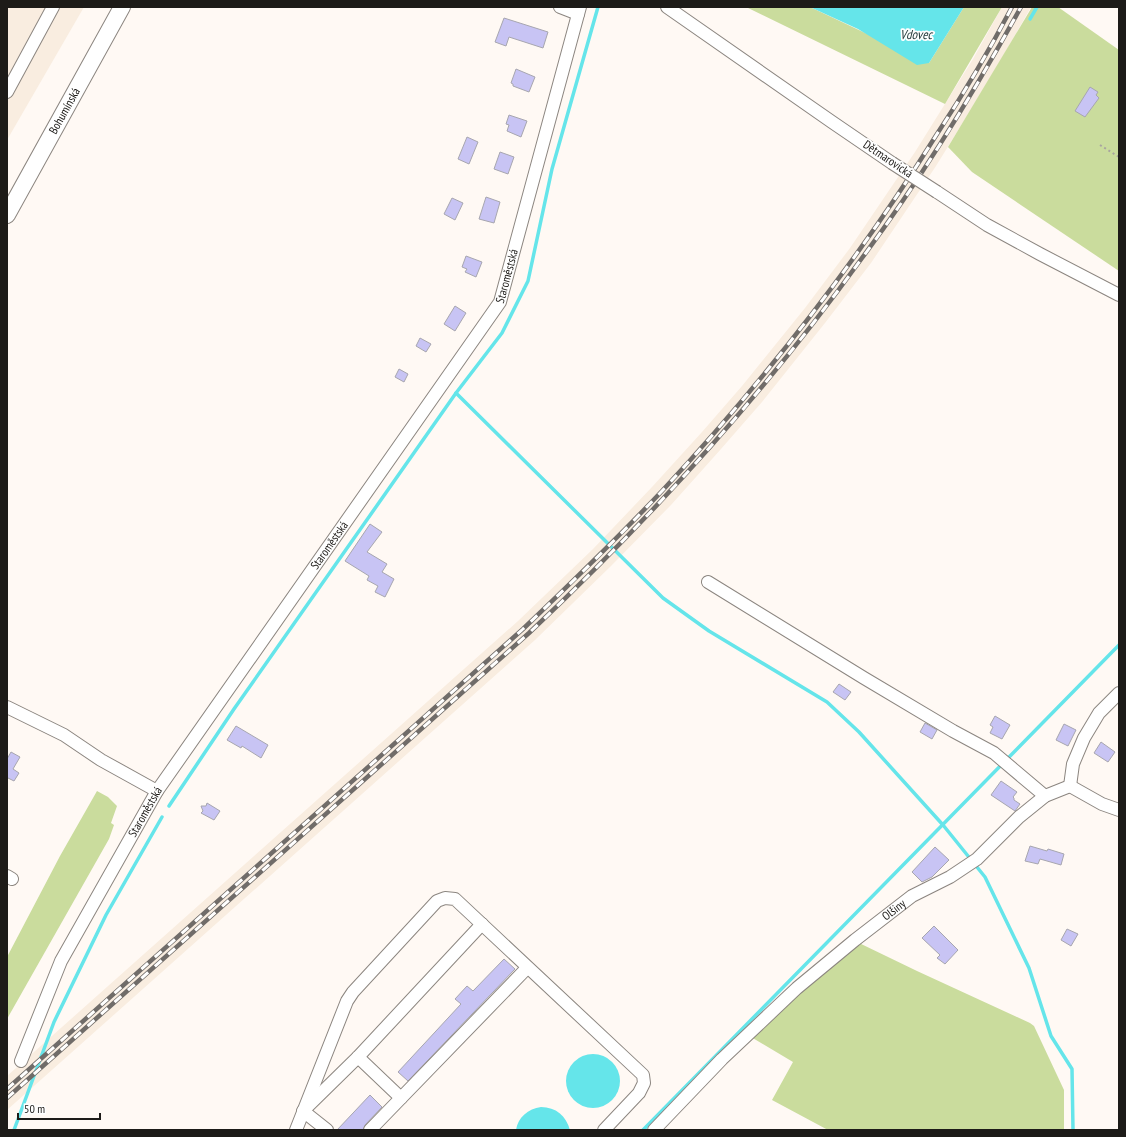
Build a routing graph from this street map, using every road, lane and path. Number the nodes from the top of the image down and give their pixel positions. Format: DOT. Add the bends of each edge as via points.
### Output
graph roads {
  1 [pos="53,7"];
  2 [pos="122,7"];
  3 [pos="560,7"];
  4 [pos="667,7"];
  5 [pos="579,11"];
  6 [pos="7,92"];
  7 [pos="1100,145"];
  8 [pos="1119,157"];
  9 [pos="7,215"];
  10 [pos="1119,295"];
  11 [pos="708,582"];
  12 [pos="1119,693"];
  13 [pos="8,709"];
  14 [pos="1070,786"];
  15 [pos="157,790"];
  16 [pos="1045,796"];
  17 [pos="1119,810"];
  18 [pos="482,924"];
  19 [pos="527,968"];
  20 [pos="358,1057"];
  21 [pos="21,1061"];
  22 [pos="401,1098"];
  23 [pos="303,1111"];
  24 [pos="296,1130"];
  25 [pos="327,1130"];
  26 [pos="370,1130"];
  27 [pos="604,1130"];
  28 [pos="654,1130"];
  1 -- 6 [label="street"];
  2 -- 9 [label="main road, Bohumínská"];
  3 -- 5 [label="street"];
  4 -- 10 [label="street, Dětmarovická, bridge" via="937,192 994,228"];
  5 -- 15 [label="street, Staroměstská" via="500,302"];
  7 -- 8 [label="path"];
  11 -- 16 [label="street" via="953,731 994,753"];
  12 -- 14 [label="street" via="1099,713 1084,738 1073,764"];
  13 -- 15 [label="street" via="64,735 101,760"];
  14 -- 16 [label="street, Olšiny"];
  14 -- 17 [label="street" via="1102,804"];
  15 -- 21 [label="street, Staroměstská" via="61,961"];
  16 -- 28 [label="street, Olšiny" via="1019,817 973,862 912,896 803,983 722,1059"];
  18 -- 19 [label="street"];
  18 -- 20 [label="street"];
  18 -- 23 [label="street" via="455,899 445,898 437,901 347,1000"];
  19 -- 22 [label="street"];
  19 -- 27 [label="street" via="643,1075 644,1083 639,1093"];
  20 -- 22 [label="street"];
  20 -- 23 [label="street"];
  22 -- 26 [label="street"];
  23 -- 24 [label="street"];
  23 -- 25 [label="street"];
}
